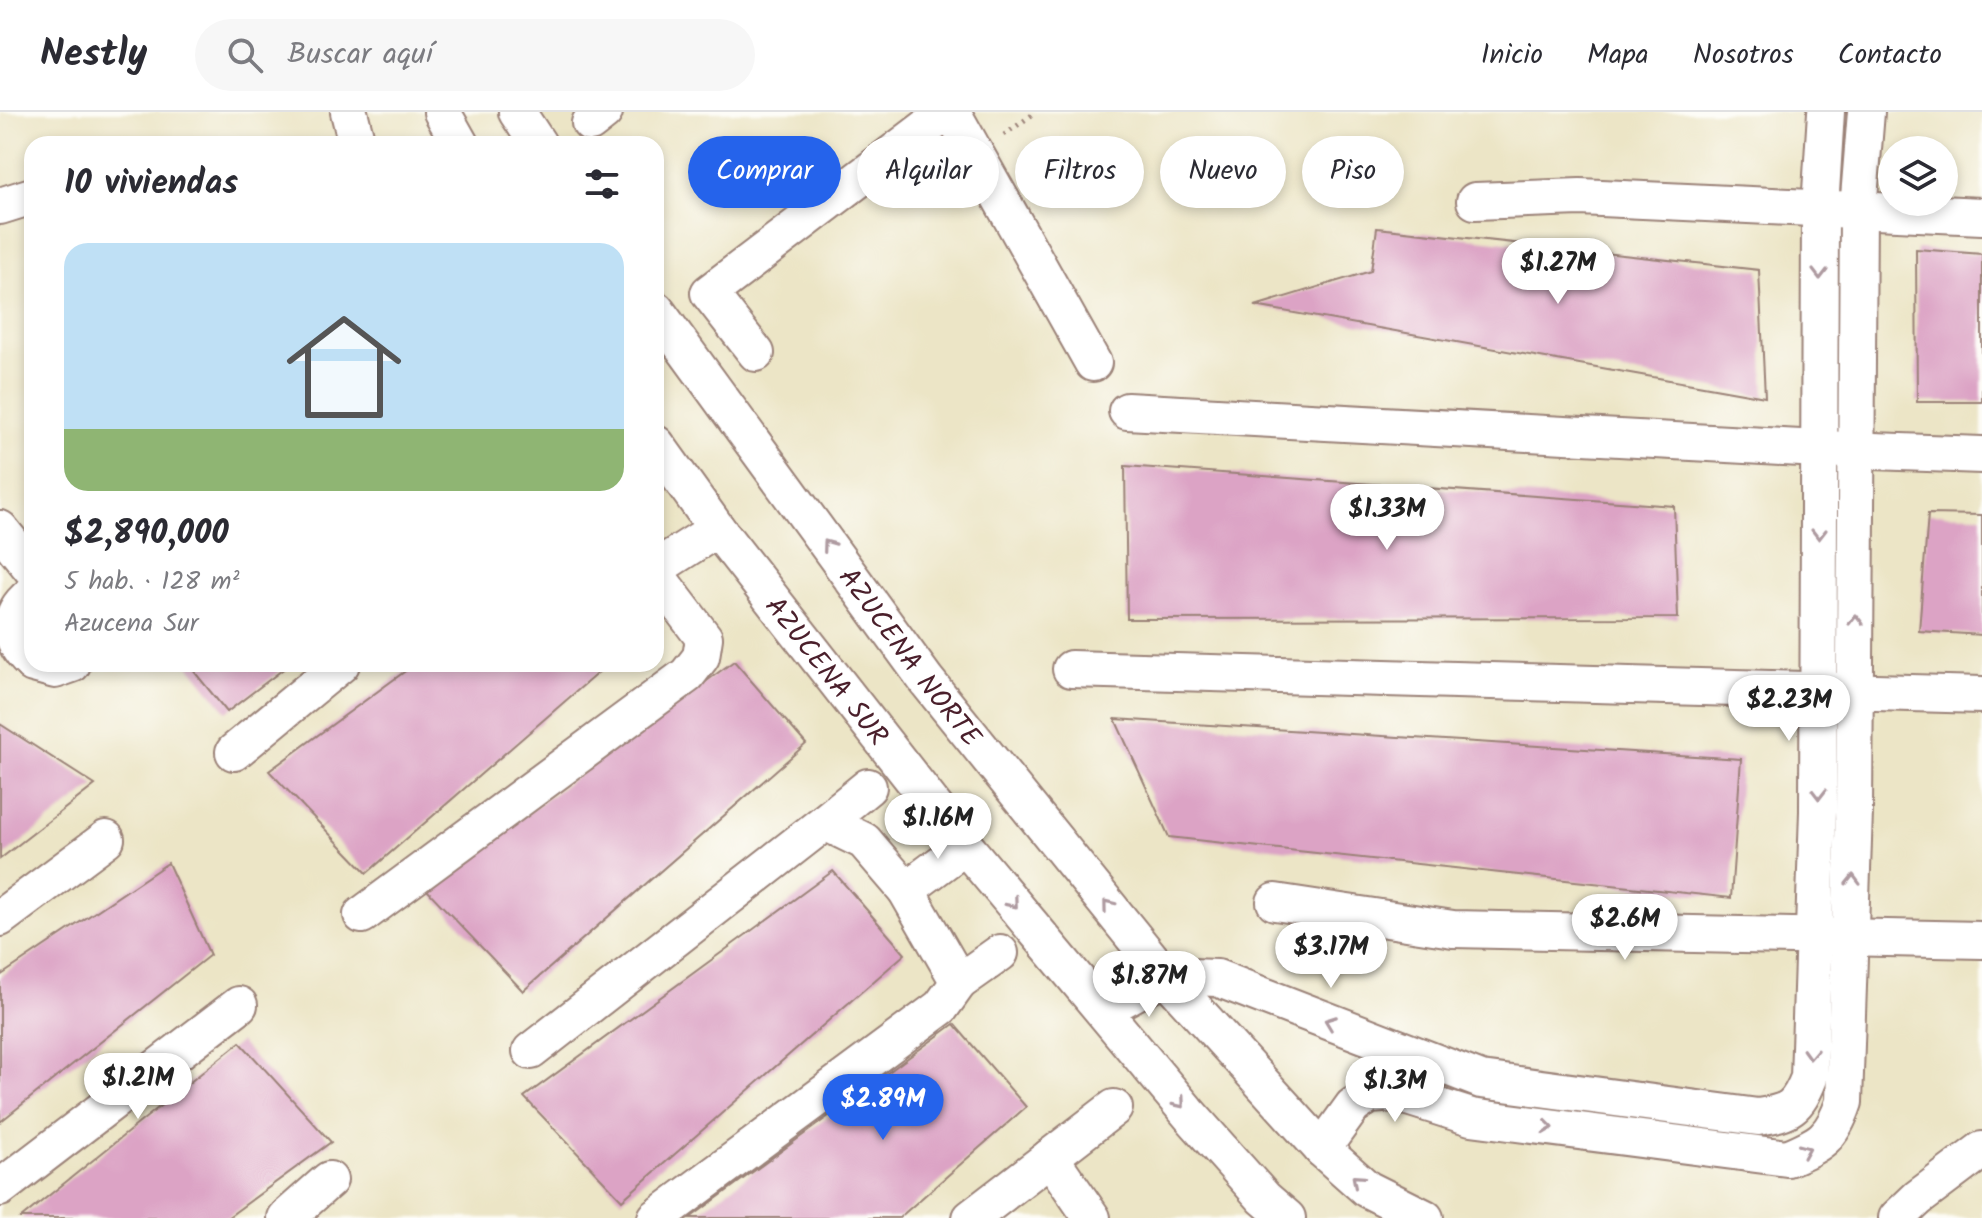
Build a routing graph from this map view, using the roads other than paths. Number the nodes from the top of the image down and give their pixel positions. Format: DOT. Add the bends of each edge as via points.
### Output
graph roads {
  1 [pos="349,112"];
  2 [pos="442,112"];
  3 [pos="517,112"];
  4 [pos="950,112"];
  5 [pos="1826,112"];
  6 [pos="1866,112"];
  7 [pos="355,136"];
  8 [pos="456,136"];
  9 [pos="533,136"];
  10 [pos="24,198"];
  11 [pos="1475,201"];
  12 [pos="0,206"];
  13 [pos="1820,208"];
  14 [pos="1858,210"];
  15 [pos="1982,216"];
  16 [pos="664,321"];
  17 [pos="756,353"];
  18 [pos="1093,363"];
  19 [pos="1127,411"];
  20 [pos="1819,449"];
  21 [pos="1857,449"];
  22 [pos="664,455"];
  23 [pos="1982,455"];
  24 [pos="0,529"];
  25 [pos="717,529"];
  26 [pos="24,559"];
  27 [pos="664,563"];
  28 [pos="664,586"];
  29 [pos="16,598"];
  30 [pos="21,660"];
  31 [pos="1071,669"];
  32 [pos="331,672"];
  33 [pos="1819,690"];
  34 [pos="1856,691"];
  35 [pos="1982,695"];
  36 [pos="234,752"];
  37 [pos="868,787"];
  38 [pos="825,822"];
  39 [pos="106,839"];
  40 [pos="965,846"];
  41 [pos="906,890"];
  42 [pos="1275,902"];
  43 [pos="362,915"];
  44 [pos="0,918"];
  45 [pos="1815,935"];
  46 [pos="1852,937"];
  47 [pos="1982,940"];
  48 [pos="1000,953"];
  49 [pos="1165,976"];
  50 [pos="959,982"];
  51 [pos="239,1005"];
  52 [pos="1103,1010"];
  53 [pos="531,1051"];
  54 [pos="1114,1108"];
  55 [pos="1322,1149"];
  56 [pos="1982,1150"];
  57 [pos="1050,1157"];
  58 [pos="329,1180"];
  59 [pos="0,1188"];
  60 [pos="286,1218"];
  61 [pos="656,1218"];
  62 [pos="971,1218"];
  63 [pos="1092,1218"];
  64 [pos="1287,1218"];
  65 [pos="1425,1218"];
  66 [pos="1897,1218"];
  1 -- 7 [label="street"];
  2 -- 8 [label="street"];
  3 -- 9 [label="street"];
  4 -- 17 [label="street" via="709,293"];
  4 -- 18 [label="street"];
  5 -- 13 [label="street"];
  6 -- 14 [label="street"];
  10 -- 12 [label="street"];
  11 -- 13 [label="street" via="1580,197"];
  13 -- 14 [label="street"];
  13 -- 20 [label="street, one-way"];
  14 -- 15 [label="street"];
  14 -- 21 [label="street"];
  49 -- 16 [label="street, AZUCENA NORTE, one-way" via="926,680"];
  19 -- 20 [label="street"];
  20 -- 21 [label="street"];
  20 -- 33 [label="street, one-way"];
  21 -- 23 [label="street"];
  34 -- 21 [label="street, one-way"];
  22 -- 25 [label="street, AZUCENA SUR"];
  24 -- 26 [label="street"];
  25 -- 27 [label="street"];
  25 -- 40 [label="street, AZUCENA SUR"];
  28 -- 43 [label="street" via="704,638 701,657 687,675"];
  29 -- 30 [label="street" via="12,630"];
  31 -- 33 [label="street"];
  32 -- 36 [label="street"];
  33 -- 34 [label="street"];
  33 -- 45 [label="street, one-way"];
  34 -- 35 [label="street"];
  46 -- 34 [label="street, one-way"];
  37 -- 38 [label="street"];
  38 -- 41 [label="street" via="864,841"];
  38 -- 53 [label="street"];
  39 -- 44 [label="street"];
  40 -- 41 [label="street"];
  40 -- 52 [label="street, AZUCENA SUR, one-way"];
  41 -- 50 [label="street"];
  42 -- 45 [label="street" via="1453,929"];
  45 -- 46 [label="street"];
  45 -- 49 [label="street, one-way" via="1809,1078 1800,1101 1784,1113 1758,1117 1481,1080 1217,978"];
  46 -- 47 [label="street"];
  55 -- 46 [label="street, one-way" via="1353,1106 1370,1095 1395,1093 1471,1117 1787,1158 1819,1144 1836,1126 1844,1102"];
  48 -- 50 [label="street"];
  49 -- 52 [label="street"];
  49 -- 55 [label="street, AZUCENA NORTE"];
  50 -- 61 [label="street" via="941,1007"];
  51 -- 59 [label="street"];
  52 -- 64 [label="street, AZUCENA SUR, one-way"];
  54 -- 57 [label="street"];
  65 -- 55 [label="street, AZUCENA NORTE, one-way" via="1367,1189"];
  56 -- 66 [label="street"];
  57 -- 62 [label="street"];
  57 -- 63 [label="street"];
  58 -- 60 [label="street"];
}
